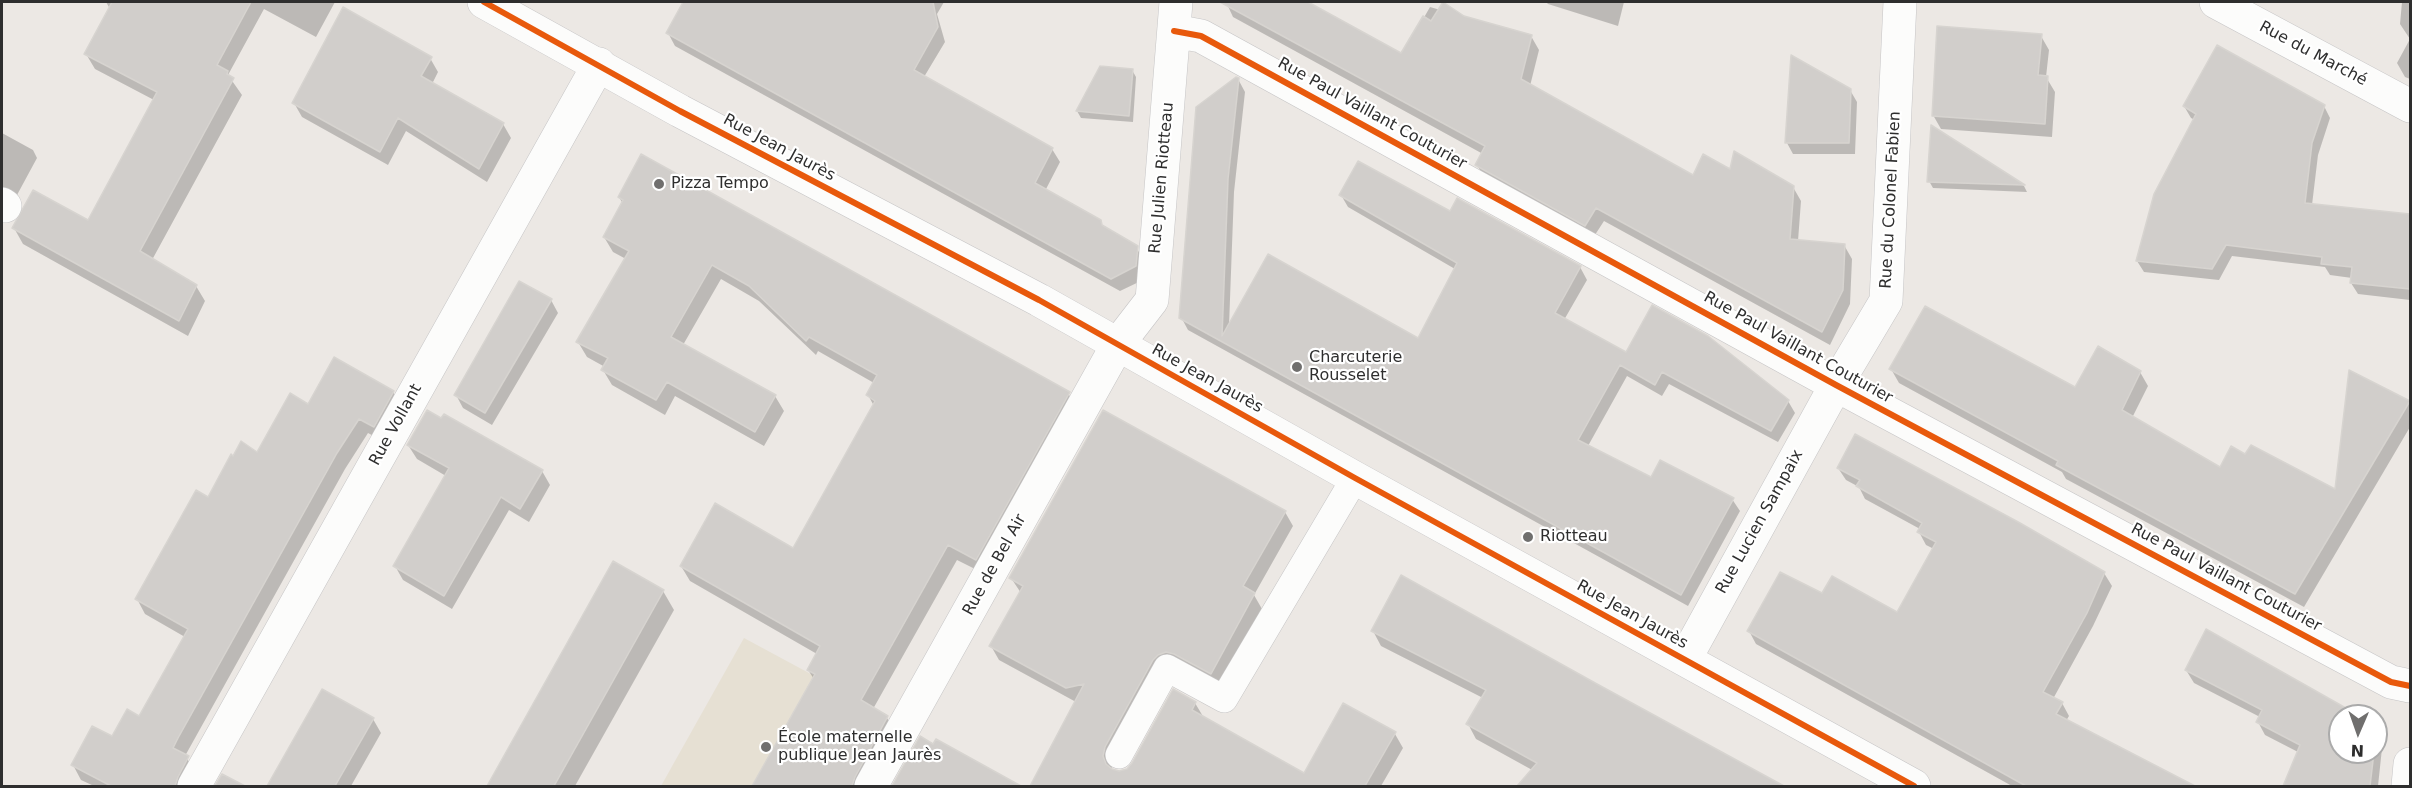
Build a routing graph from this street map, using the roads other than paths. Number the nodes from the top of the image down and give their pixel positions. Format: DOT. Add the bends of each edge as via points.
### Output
graph roads {
  1 [pos="484,2"];
  2 [pos="1900,2"];
  3 [pos="2216,2"];
  4 [pos="1175,16"];
  5 [pos="599,64"];
  6 [pos="2410,106"];
  7 [pos="1119,344"];
  8 [pos="1836,385"];
  9 [pos="1354,478"];
  10 [pos="1685,659"];
  11 [pos="2410,686"];
  12 [pos="1119,755"];
  13 [pos="2410,764"];
  14 [pos="194,786"];
  15 [pos="871,786"];
  16 [pos="1914,786"];
  17 [pos="2408,786"];
  1 -- 5 [label="street, Rue Jean Jaurès"];
  2 -- 8 [label="street, Rue du Colonel Fabien" via="1886,301"];
  3 -- 6 [label="street, Rue du Marché"];
  4 -- 7 [label="street, Rue Julien Riotteau" via="1152,300"];
  4 -- 8 [label="street, Rue Paul Vaillant Couturier" via="1201,36"];
  5 -- 7 [label="street, Rue Jean Jaurès"];
  5 -- 14 [label="street, Rue Vollant"];
  7 -- 9 [label="street, Rue Jean Jaurès"];
  7 -- 15 [label="street, Rue de Bel Air"];
  8 -- 10 [label="street, Rue Lucien Sampaix"];
  8 -- 11 [label="street, Rue Paul Vaillant Couturier" via="2391,682"];
  9 -- 10 [label="street, Rue Jean Jaurès"];
  9 -- 12 [label="lane" via="1224,699 1167,668"];
  10 -- 16 [label="street, Rue Jean Jaurès"];
  13 -- 17 [label="street"];
}
